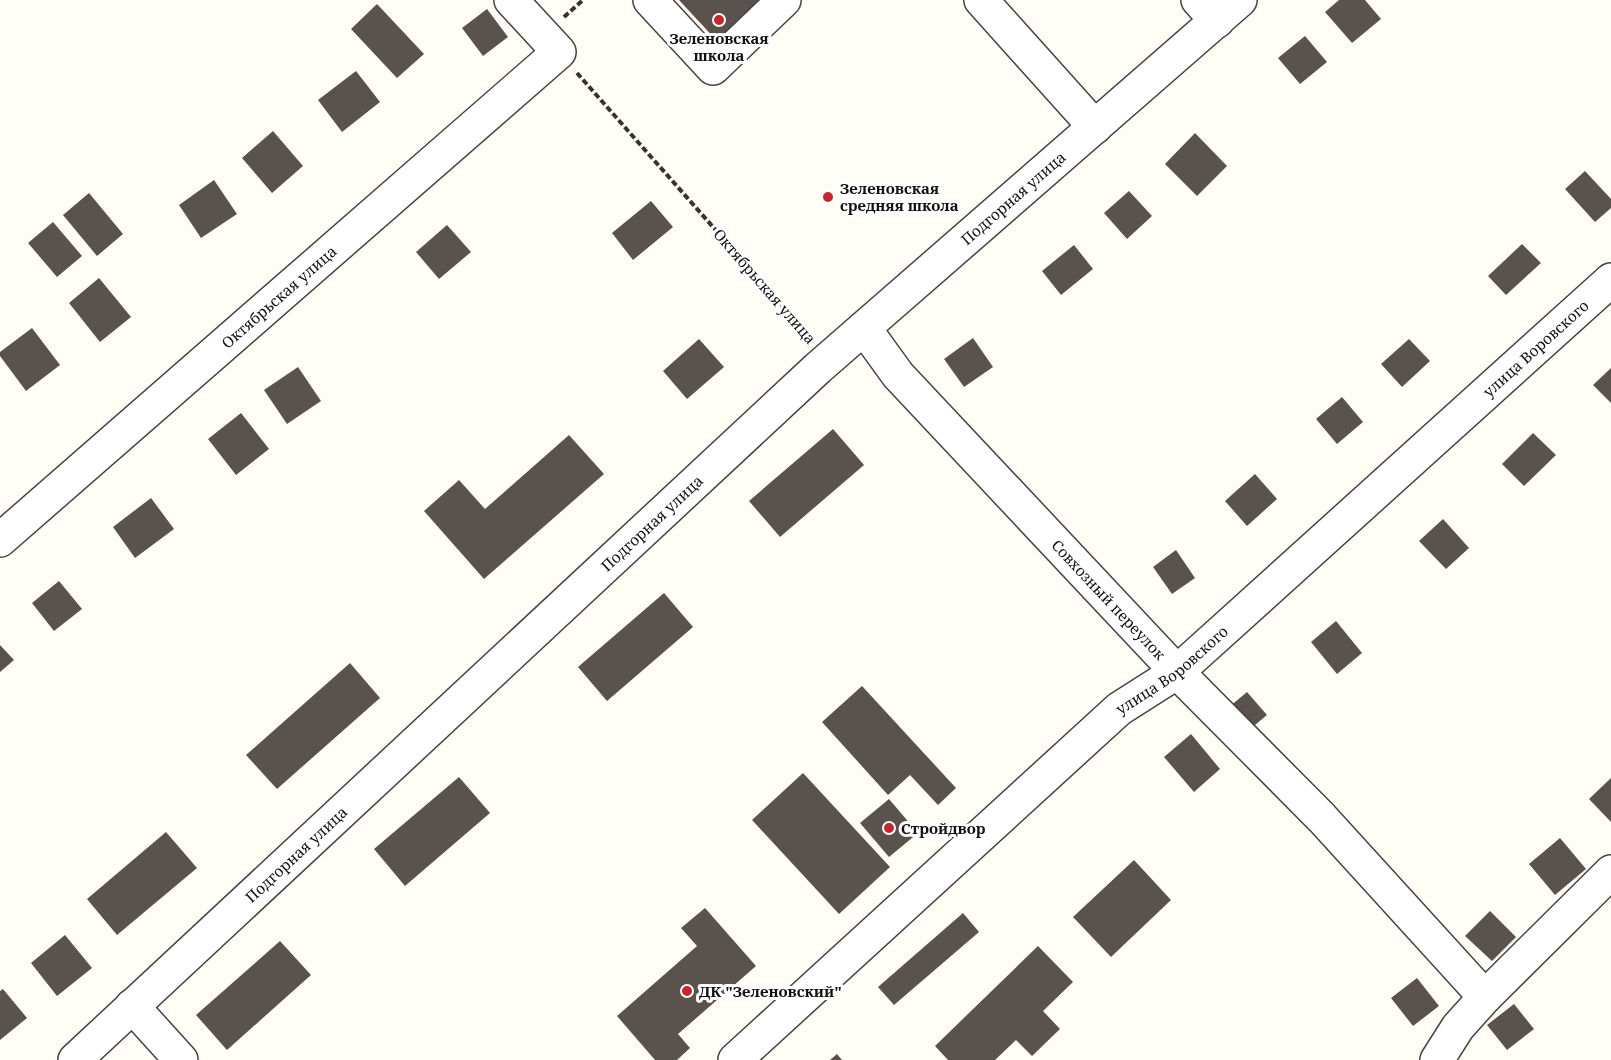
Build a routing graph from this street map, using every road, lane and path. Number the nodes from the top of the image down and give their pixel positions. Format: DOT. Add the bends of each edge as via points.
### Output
graph roads {
  1 [pos="511,0"];
  2 [pos="650,0"];
  3 [pos="784,0"];
  4 [pos="981,0"];
  5 [pos="1218,7"];
  6 [pos="559,52"];
  7 [pos="1095,127"];
  8 [pos="1611,280"];
  9 [pos="864,328"];
  10 [pos="829,359"];
  11 [pos="0,540"];
  12 [pos="1177,672"];
  13 [pos="1611,872"];
  14 [pos="1485,997"];
  15 [pos="132,1006"];
  16 [pos="75,1060"];
  17 [pos="181,1060"];
  18 [pos="735,1060"];
  19 [pos="1437,1060"];
  1 -- 6 [label="street"];
  2 -- 3 [label="street" via="713,68"];
  4 -- 7 [label="street"];
  5 -- 7 [label="street, Подгорная улица"];
  6 -- 10 [label="path, Октябрьская улица"];
  6 -- 11 [label="street, Октябрьская улица"];
  7 -- 9 [label="street, Подгорная улица"];
  8 -- 12 [label="street, улица Воровского"];
  9 -- 10 [label="street, Подгорная улица"];
  9 -- 12 [label="street, Совхозный переулок" via="898,375"];
  10 -- 15 [label="street, Подгорная улица"];
  12 -- 14 [label="street, Совхозный переулок" via="1322,818"];
  12 -- 18 [label="street, улица Воровского" via="1119,709"];
  13 -- 14 [label="street"];
  14 -- 19 [label="street" via="1458,1027"];
  15 -- 16 [label="street, Подгорная улица"];
  15 -- 17 [label="street"];
}
